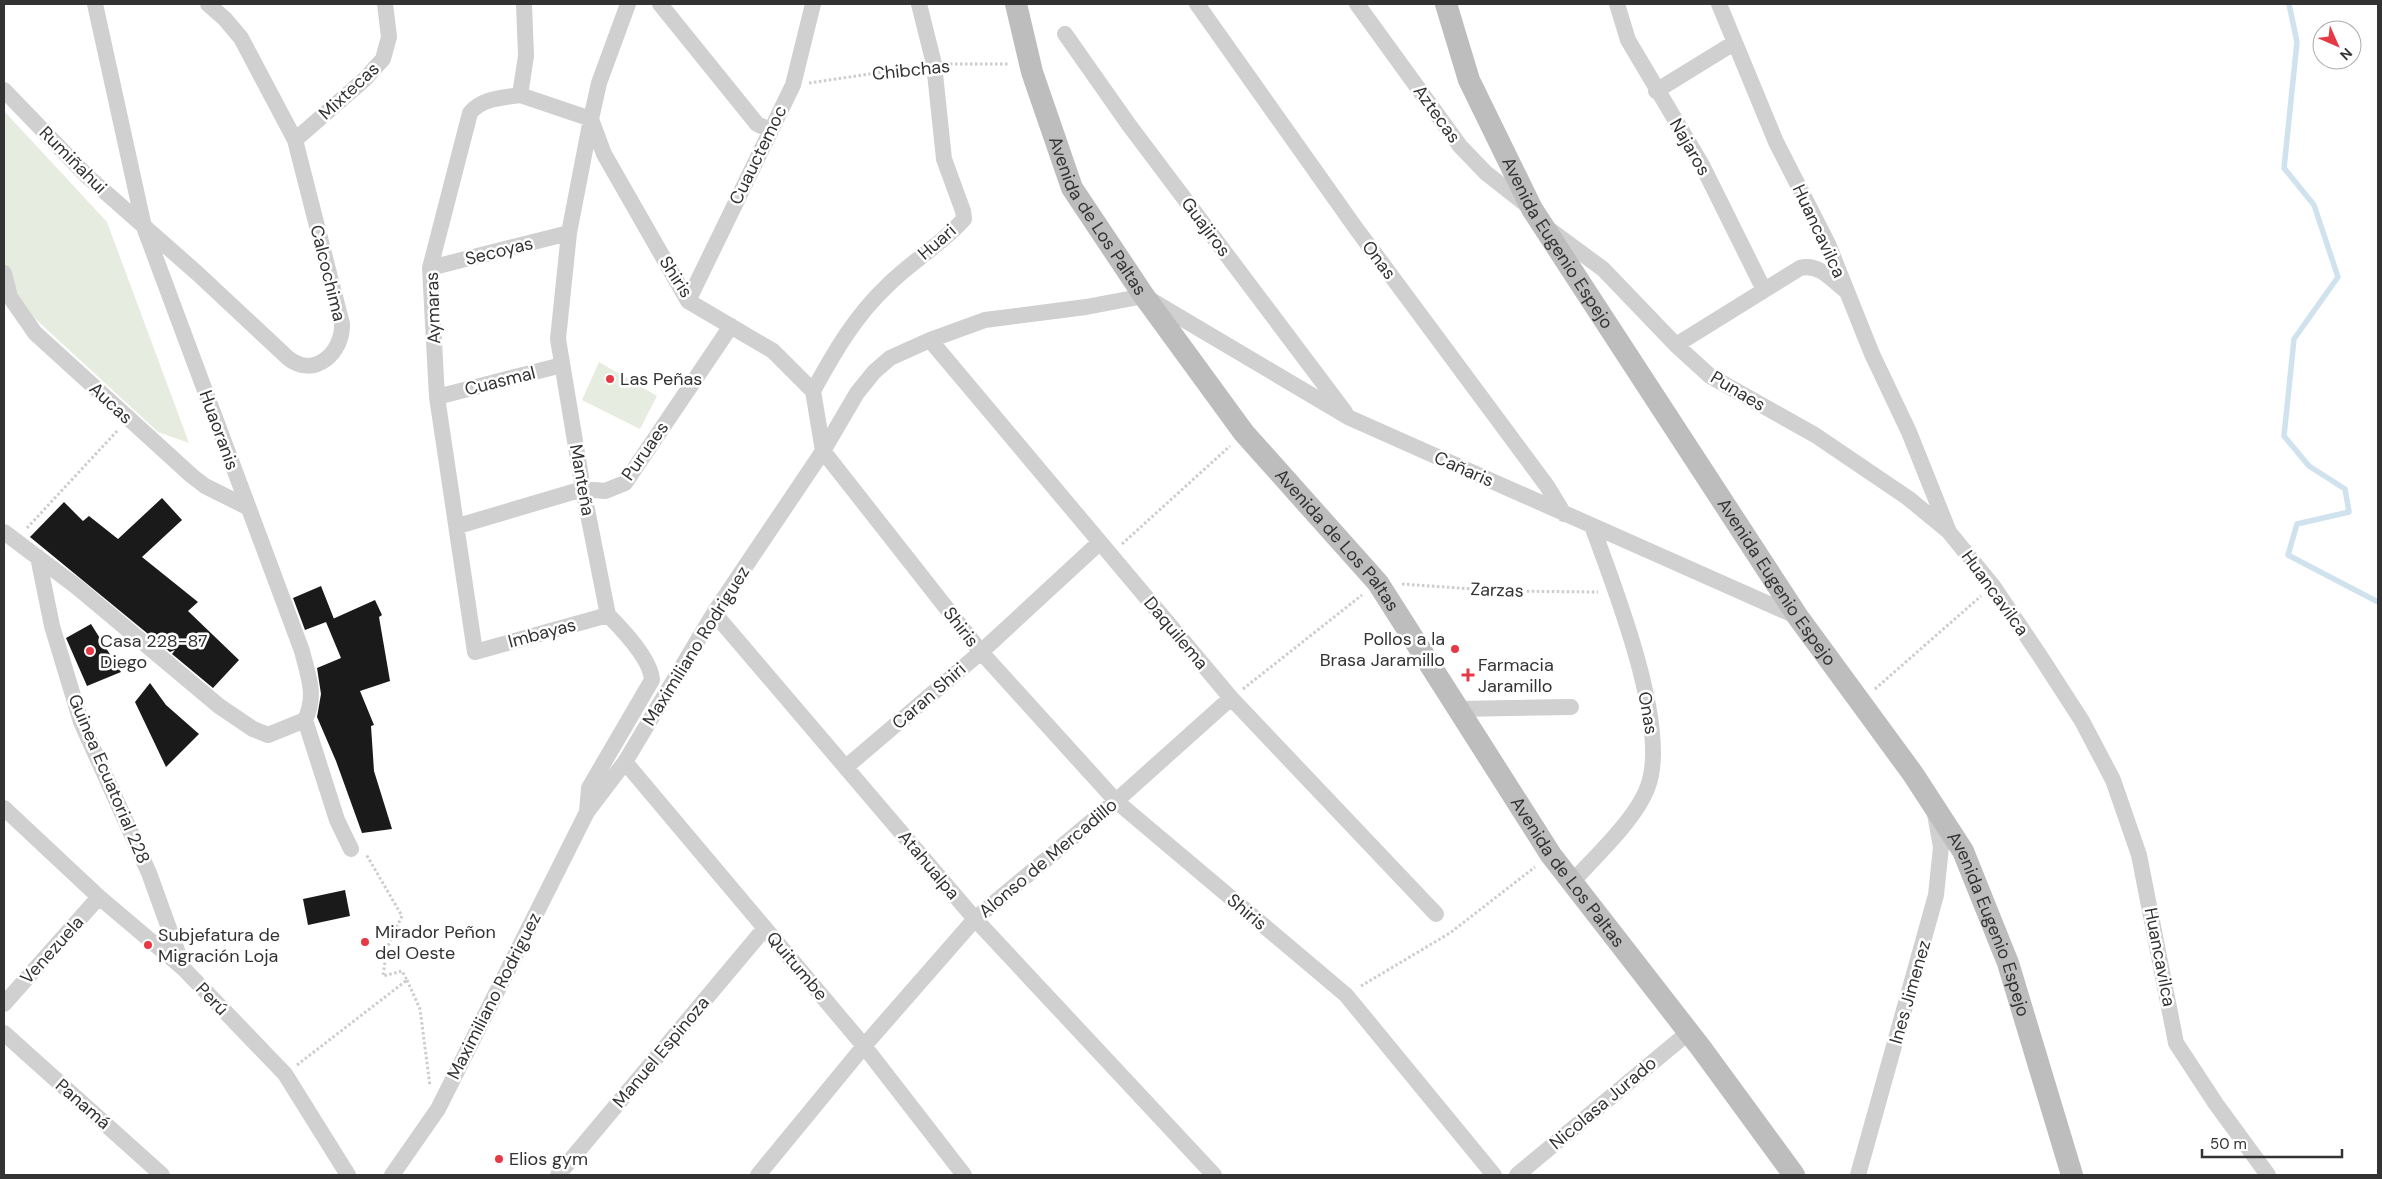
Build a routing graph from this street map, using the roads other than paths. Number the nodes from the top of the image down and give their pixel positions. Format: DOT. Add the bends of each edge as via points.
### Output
graph roads {
  1 [pos="95,4"];
  2 [pos="208,4"];
  3 [pos="385,4"];
  4 [pos="524,4"];
  5 [pos="628,4"];
  6 [pos="660,4"];
  7 [pos="813,4"];
  8 [pos="919,4"];
  9 [pos="1016,4"];
  10 [pos="1197,4"];
  11 [pos="1357,4"];
  12 [pos="1446,4"];
  13 [pos="1616,4"];
  14 [pos="1720,4"];
  15 [pos="1065,34"];
  16 [pos="1734,43"];
  17 [pos="4,90"];
  18 [pos="1656,91"];
  19 [pos="520,95"];
  20 [pos="591,119"];
  21 [pos="770,130"];
  22 [pos="295,140"];
  23 [pos="1532,209"];
  24 [pos="144,227"];
  25 [pos="1545,227"];
  26 [pos="569,233"];
  27 [pos="430,268"];
  28 [pos="4,273"];
  29 [pos="1764,290"];
  30 [pos="1848,292"];
  31 [pos="1144,296"];
  32 [pos="688,300"];
  33 [pos="731,326"];
  34 [pos="930,340"];
  35 [pos="1676,345"];
  36 [pos="562,365"];
  37 [pos="812,391"];
  38 [pos="437,397"];
  39 [pos="1350,418"];
  40 [pos="823,451"];
  41 [pos="583,489"];
  42 [pos="247,507"];
  43 [pos="1564,514"];
  44 [pos="458,526"];
  45 [pos="1592,526"];
  46 [pos="1949,532"];
  47 [pos="10,536"];
  48 [pos="1105,549"];
  49 [pos="38,557"];
  50 [pos="714,613"];
  51 [pos="608,615"];
  52 [pos="1798,617"];
  53 [pos="475,652"];
  54 [pos="981,652"];
  55 [pos="1231,698"];
  56 [pos="1571,707"];
  57 [pos="1457,709"];
  58 [pos="305,720"];
  59 [pos="625,762"];
  60 [pos="846,767"];
  61 [pos="1116,801"];
  62 [pos="1934,807"];
  63 [pos="4,808"];
  64 [pos="587,812"];
  65 [pos="350,849"];
  66 [pos="1573,882"];
  67 [pos="99,897"];
  68 [pos="1436,914"];
  69 [pos="975,919"];
  70 [pos="765,928"];
  71 [pos="184,969"];
  72 [pos="4,1004"];
  73 [pos="1689,1032"];
  74 [pos="4,1033"];
  75 [pos="864,1046"];
  76 [pos="162,1175"];
  77 [pos="348,1175"];
  78 [pos="392,1175"];
  79 [pos="558,1175"];
  80 [pos="758,1175"];
  81 [pos="964,1175"];
  82 [pos="1214,1175"];
  83 [pos="1494,1175"];
  84 [pos="1517,1175"];
  85 [pos="1794,1175"];
  86 [pos="1858,1175"];
  87 [pos="2072,1175"];
  88 [pos="2268,1175"];
  1 -- 24 [label="street, Huaoranis"];
  2 -- 22 [label="street, Calcochima" via="241,38"];
  3 -- 22 [label="street, Mixtecas" via="389,38 383,59 365,79"];
  4 -- 19 [label="street" via="526,56"];
  5 -- 20 [label="street" via="599,83"];
  6 -- 21 [label="street" via="757,124"];
  7 -- 21 [label="street, Cuauctemoc" via="793,85"];
  8 -- 37 [label="street, Huari" via="934,64 942,151 964,219 871,302 843,337"];
  9 -- 31 [label="main road, Avenida de Los Paltas" via="1030,64 1072,188"];
  10 -- 43 [label="street, Onas" via="1355,228 1547,486"];
  11 -- 23 [label="street, Aztecas" via="1460,146 1486,173"];
  12 -- 23 [label="main road, Avenida Eugenio Espejo" via="1469,80"];
  13 -- 18 [label="street, Najaros" via="1628,40"];
  14 -- 16 [label="street, Huancavilca"];
  15 -- 39 [label="street, Guajiros" via="1129,125"];
  16 -- 18 [label="street"];
  16 -- 30 [label="street, Huancavilca" via="1776,142 1828,244"];
  17 -- 24 [label="street, Rumiñahui" via="87,176"];
  18 -- 29 [label="street, Najaros" via="1702,165"];
  19 -- 20 [label="street"];
  19 -- 27 [label="street, Aymaras" via="486,102 470,113"];
  20 -- 26 [label="street, Manteña"];
  20 -- 32 [label="street, Shiris" via="604,154"];
  21 -- 32 [label="street, Cuauctemoc"];
  22 -- 24 [label="street, Calcochima" via="342,324 340,342 323,361 304,366 295,364"];
  23 -- 25 [label="main road, Avenida Eugenio Espejo"];
  24 -- 42 [label="street, Huaoranis"];
  25 -- 35 [label="street, Punaes" via="1603,269"];
  25 -- 52 [label="main road, Avenida Eugenio Espejo"];
  26 -- 27 [label="street, Secoyas"];
  26 -- 36 [label="street, Manteña" via="558,339"];
  27 -- 38 [label="street, Aymaras"];
  28 -- 42 [label="street, Aucas" via="10,296 35,333 192,476"];
  29 -- 30 [label="street" via="1808,266 1821,270"];
  29 -- 35 [label="street"];
  30 -- 46 [label="street, Huancavilca"];
  31 -- 34 [label="street, Maximiliano Rodriguez" via="985,320"];
  31 -- 39 [label="street, Cañaris"];
  31 -- 57 [label="main road, Avenida de Los Paltas" via="1244,433 1378,583"];
  32 -- 33 [label="street, Shiris"];
  33 -- 37 [label="street, Shiris" via="773,351"];
  33 -- 41 [label="street, Puruaes" via="630,479 605,491"];
  34 -- 40 [label="street, Maximiliano Rodriguez" via="890,358 874,372 857,393"];
  34 -- 48 [label="street, Daquilema"];
  35 -- 46 [label="street, Punaes" via="1710,376 1814,435 1908,498"];
  36 -- 38 [label="street, Cuasmal"];
  36 -- 41 [label="street, Manteña"];
  37 -- 40 [label="street, Shiris"];
  38 -- 44 [label="street, Aymaras"];
  39 -- 43 [label="street, Cañaris"];
  40 -- 50 [label="street, Maximiliano Rodriguez"];
  40 -- 54 [label="street, Shiris"];
  41 -- 44 [label="street, Puruaes"];
  41 -- 51 [label="street, Manteña"];
  42 -- 58 [label="street, Huaoranis" via="302,650 312,696"];
  43 -- 45 [label="street, Cañaris"];
  44 -- 53 [label="street, Aymaras"];
  45 -- 52 [label="street, Cañaris"];
  45 -- 66 [label="street, Onas" via="1616,592 1650,708 1654,758 1648,787 1626,823"];
  46 -- 88 [label="street, Huancavilca" via="1993,586 2082,721 2113,780 2140,855 2176,1043"];
  47 -- 49 [label="street"];
  48 -- 54 [label="street, Caran Shiri"];
  48 -- 55 [label="street, Daquilema"];
  49 -- 58 [label="street" via="219,706 253,729 268,735"];
  49 -- 71 [label="street, Guinea Ecuatorial 228" via="52,626 81,722 149,873"];
  50 -- 59 [label="street, Maximiliano Rodriguez"];
  50 -- 60 [label="street, Atahualpa"];
  51 -- 53 [label="street, Imbayas"];
  51 -- 64 [label="street" via="652,670 652,680 589,788"];
  52 -- 62 [label="main road, Avenida Eugenio Espejo"];
  54 -- 60 [label="street, Caran Shiri"];
  54 -- 61 [label="street, Shiris"];
  55 -- 61 [label="street, Alonso de Mercadillo"];
  55 -- 68 [label="street, Daquilema"];
  56 -- 57 [label="street"];
  57 -- 66 [label="main road, Avenida de Los Paltas"];
  58 -- 65 [label="street"];
  59 -- 64 [label="street, Maximiliano Rodriguez"];
  59 -- 70 [label="street, Quitumbe"];
  60 -- 69 [label="street, Atahualpa"];
  61 -- 69 [label="street, Alonso de Mercadillo"];
  61 -- 83 [label="street, Shiris" via="1346,995"];
  62 -- 86 [label="street, Ines Jimenez" via="1941,847 1936,895"];
  62 -- 87 [label="main road, Avenida Eugenio Espejo" via="1963,851 2008,963"];
  63 -- 67 [label="street, Perú"];
  64 -- 78 [label="street, Maximiliano Rodriguez" via="438,1109"];
  66 -- 73 [label="main road, Avenida de Los Paltas"];
  67 -- 71 [label="street, Perú"];
  67 -- 72 [label="street, Venezuela"];
  69 -- 75 [label="street, Alonso de Mercadillo"];
  69 -- 82 [label="street, Atahualpa"];
  70 -- 75 [label="street, Quitumbe"];
  70 -- 79 [label="street, Manuel Espinoza"];
  71 -- 77 [label="street, Perú" via="285,1074"];
  73 -- 84 [label="street, Nicolasa Jurado"];
  73 -- 85 [label="main road, Avenida de Los Paltas"];
  74 -- 76 [label="street, Panamá"];
  75 -- 80 [label="street, Alonso de Mercadillo"];
  75 -- 81 [label="street, Quitumbe"];
}
